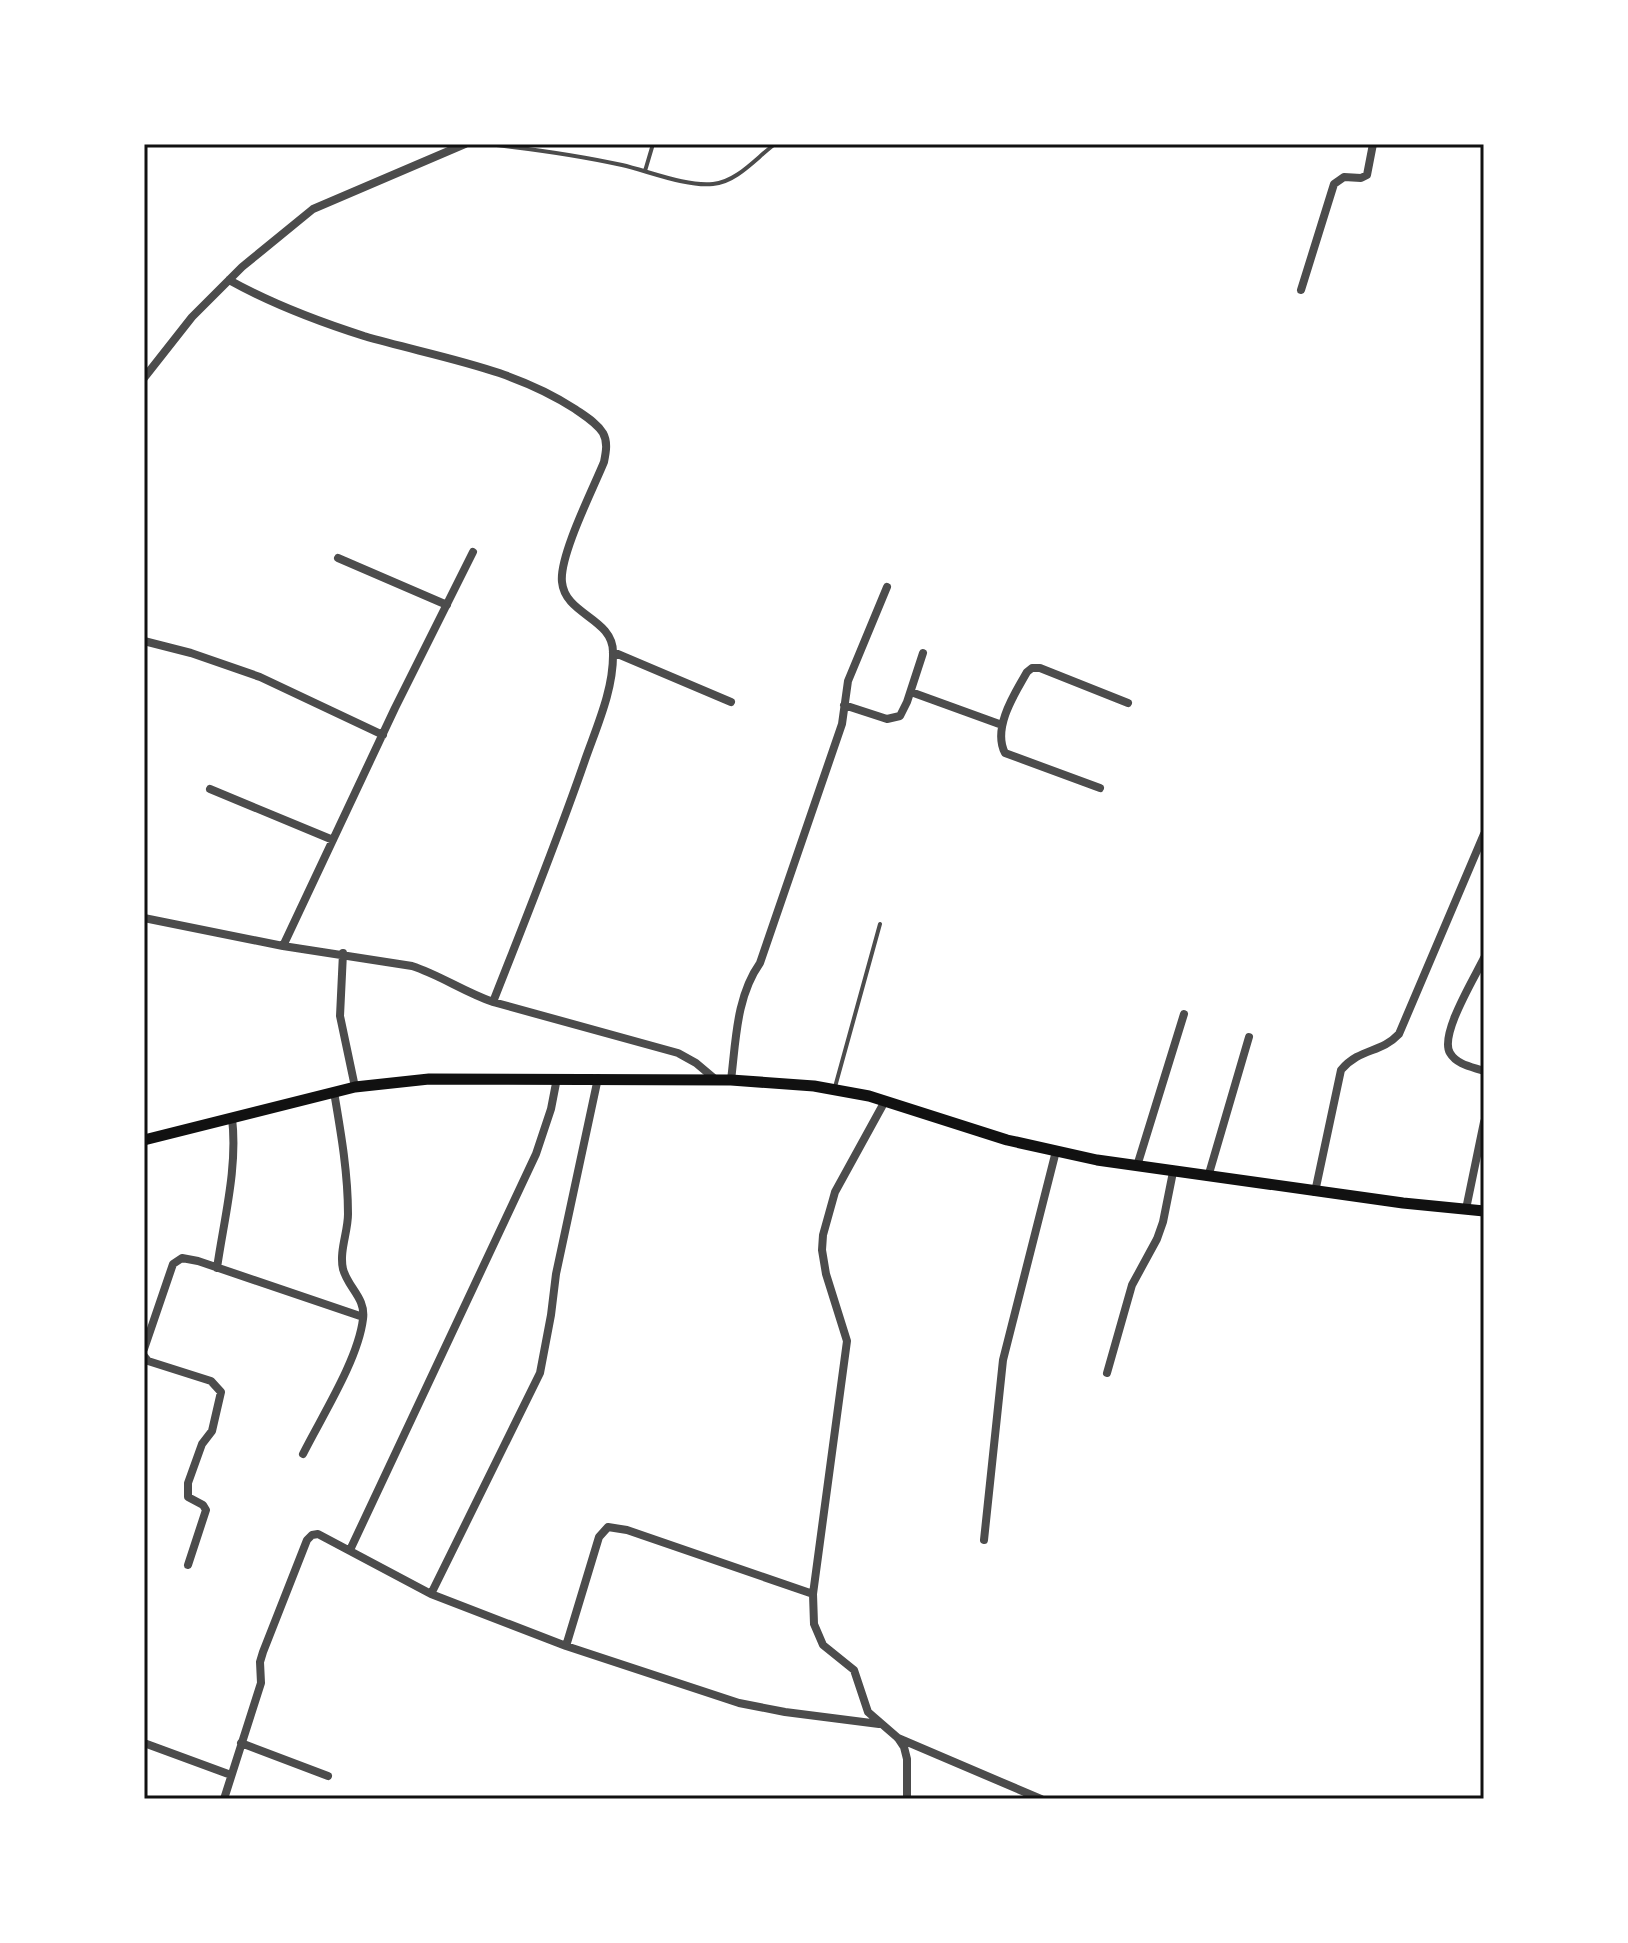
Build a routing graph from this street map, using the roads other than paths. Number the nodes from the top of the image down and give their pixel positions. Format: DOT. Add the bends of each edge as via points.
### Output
graph roads {
  1 [pos="465,144"];
  2 [pos="487,144"];
  3 [pos="653,144"];
  4 [pos="775,144"];
  5 [pos="1373,144"];
  6 [pos="645,171"];
  7 [pos="229,280"];
  8 [pos="1301,290"];
  9 [pos="144,378"];
  10 [pos="473,552"];
  11 [pos="338,558"];
  12 [pos="887,587"];
  13 [pos="447,605"];
  14 [pos="144,641"];
  15 [pos="613,652"];
  16 [pos="923,653"];
  17 [pos="911,692"];
  18 [pos="731,702"];
  19 [pos="1128,703"];
  20 [pos="844,705"];
  21 [pos="1002,725"];
  22 [pos="383,735"];
  23 [pos="1100,788"];
  24 [pos="210,789"];
  25 [pos="1484,834"];
  26 [pos="333,840"];
  27 [pos="144,918"];
  28 [pos="880,924"];
  29 [pos="283,946"];
  30 [pos="343,953"];
  31 [pos="1484,958"];
  32 [pos="493,1002"];
  33 [pos="1184,1014"];
  34 [pos="1249,1037"];
  35 [pos="1484,1071"];
  36 [pos="557,1078"];
  37 [pos="598,1078"];
  38 [pos="716,1080"];
  39 [pos="731,1080"];
  40 [pos="355,1087"];
  41 [pos="834,1090"];
  42 [pos="334,1092"];
  43 [pos="885,1101"];
  44 [pos="232,1118"];
  45 [pos="1484,1122"];
  46 [pos="144,1140"];
  47 [pos="1056,1151"];
  48 [pos="1137,1166"];
  49 [pos="1173,1172"];
  50 [pos="1208,1177"];
  51 [pos="1315,1192"];
  52 [pos="1466,1209"];
  53 [pos="1484,1211"];
  54 [pos="217,1268"];
  55 [pos="363,1317"];
  56 [pos="144,1349"];
  57 [pos="144,1356"];
  58 [pos="1107,1373"];
  59 [pos="303,1454"];
  60 [pos="984,1540"];
  61 [pos="350,1550"];
  62 [pos="188,1565"];
  63 [pos="431,1594"];
  64 [pos="813,1594"];
  65 [pos="566,1646"];
  66 [pos="879,1724"];
  67 [pos="898,1738"];
  68 [pos="144,1743"];
  69 [pos="241,1743"];
  70 [pos="231,1775"];
  71 [pos="328,1776"];
  72 [pos="224,1799"];
  73 [pos="907,1799"];
  74 [pos="1041,1799"];
  1 -- 7 [label="street" via="313,209"];
  2 -- 6 [label="lane"];
  3 -- 6 [label="lane"];
  4 -- 6 [label="lane" via="740,172 714,184"];
  5 -- 8 [label="street" via="1367,175 1344,177 1334,184"];
  7 -- 9 [label="street"];
  7 -- 15 [label="street" via="328,324 514,377 548,391 598,427 605,435 604,462 563,564 562,583 577,609 604,628"];
  10 -- 13 [label="street"];
  11 -- 13 [label="street"];
  12 -- 20 [label="street" via="848,681"];
  13 -- 22 [label="street"];
  14 -- 22 [label="street" via="260,677"];
  15 -- 18 [label="street"];
  15 -- 32 [label="street" via="602,710 563,824"];
  16 -- 17 [label="street"];
  17 -- 20 [label="street" via="894,719"];
  17 -- 21 [label="street"];
  19 -- 21 [label="street" via="1032,668"];
  20 -- 39 [label="street" via="760,963 748,981"];
  21 -- 23 [label="street" via="1001,746 1010,756"];
  22 -- 26 [label="street"];
  24 -- 26 [label="street"];
  25 -- 51 [label="street" via="1399,1034 1355,1056 1341,1070"];
  26 -- 29 [label="street"];
  27 -- 29 [label="street"];
  28 -- 41 [label="lane"];
  29 -- 30 [label="street"];
  30 -- 32 [label="street" via="412,966"];
  30 -- 40 [label="street" via="340,1016"];
  31 -- 35 [label="street" via="1447,1044 1458,1061"];
  32 -- 38 [label="street" via="663,1048 696,1063"];
  33 -- 48 [label="street"];
  34 -- 50 [label="street"];
  36 -- 37 [label="main road"];
  36 -- 40 [label="main road" via="429,1079"];
  36 -- 61 [label="street" via="536,1154"];
  37 -- 38 [label="main road"];
  37 -- 63 [label="street" via="540,1373"];
  38 -- 39 [label="main road"];
  39 -- 41 [label="main road"];
  40 -- 42 [label="main road"];
  41 -- 43 [label="main road"];
  42 -- 44 [label="main road"];
  42 -- 55 [label="street" via="348,1196 343,1270 363,1305"];
  43 -- 47 [label="main road"];
  43 -- 64 [label="street" via="835,1192 823,1235 826,1274 847,1341"];
  44 -- 46 [label="main road"];
  44 -- 54 [label="street" via="232,1161"];
  45 -- 52 [label="street"];
  47 -- 48 [label="main road"];
  47 -- 60 [label="street" via="1003,1360"];
  48 -- 49 [label="main road"];
  49 -- 50 [label="main road"];
  49 -- 58 [label="street" via="1157,1239 1132,1285"];
  50 -- 51 [label="main road"];
  51 -- 52 [label="main road"];
  52 -- 53 [label="main road"];
  54 -- 55 [label="street"];
  54 -- 56 [label="street" via="177,1260"];
  55 -- 59 [label="street" via="352,1355"];
  57 -- 62 [label="street" via="211,1381 221,1392 214,1425 187,1488 188,1497 206,1510"];
  61 -- 63 [label="street"];
  61 -- 69 [label="street" via="318,1534 307,1540 263,1652 261,1683"];
  63 -- 65 [label="street"];
  64 -- 65 [label="street" via="608,1527 599,1537"];
  64 -- 66 [label="street" via="818,1637 854,1670 868,1712"];
  65 -- 66 [label="street" via="739,1703"];
  66 -- 67 [label="street"];
  67 -- 73 [label="street" via="907,1759"];
  67 -- 74 [label="street"];
  68 -- 70 [label="street"];
  69 -- 70 [label="street"];
  69 -- 71 [label="street"];
  70 -- 72 [label="street"];
}
